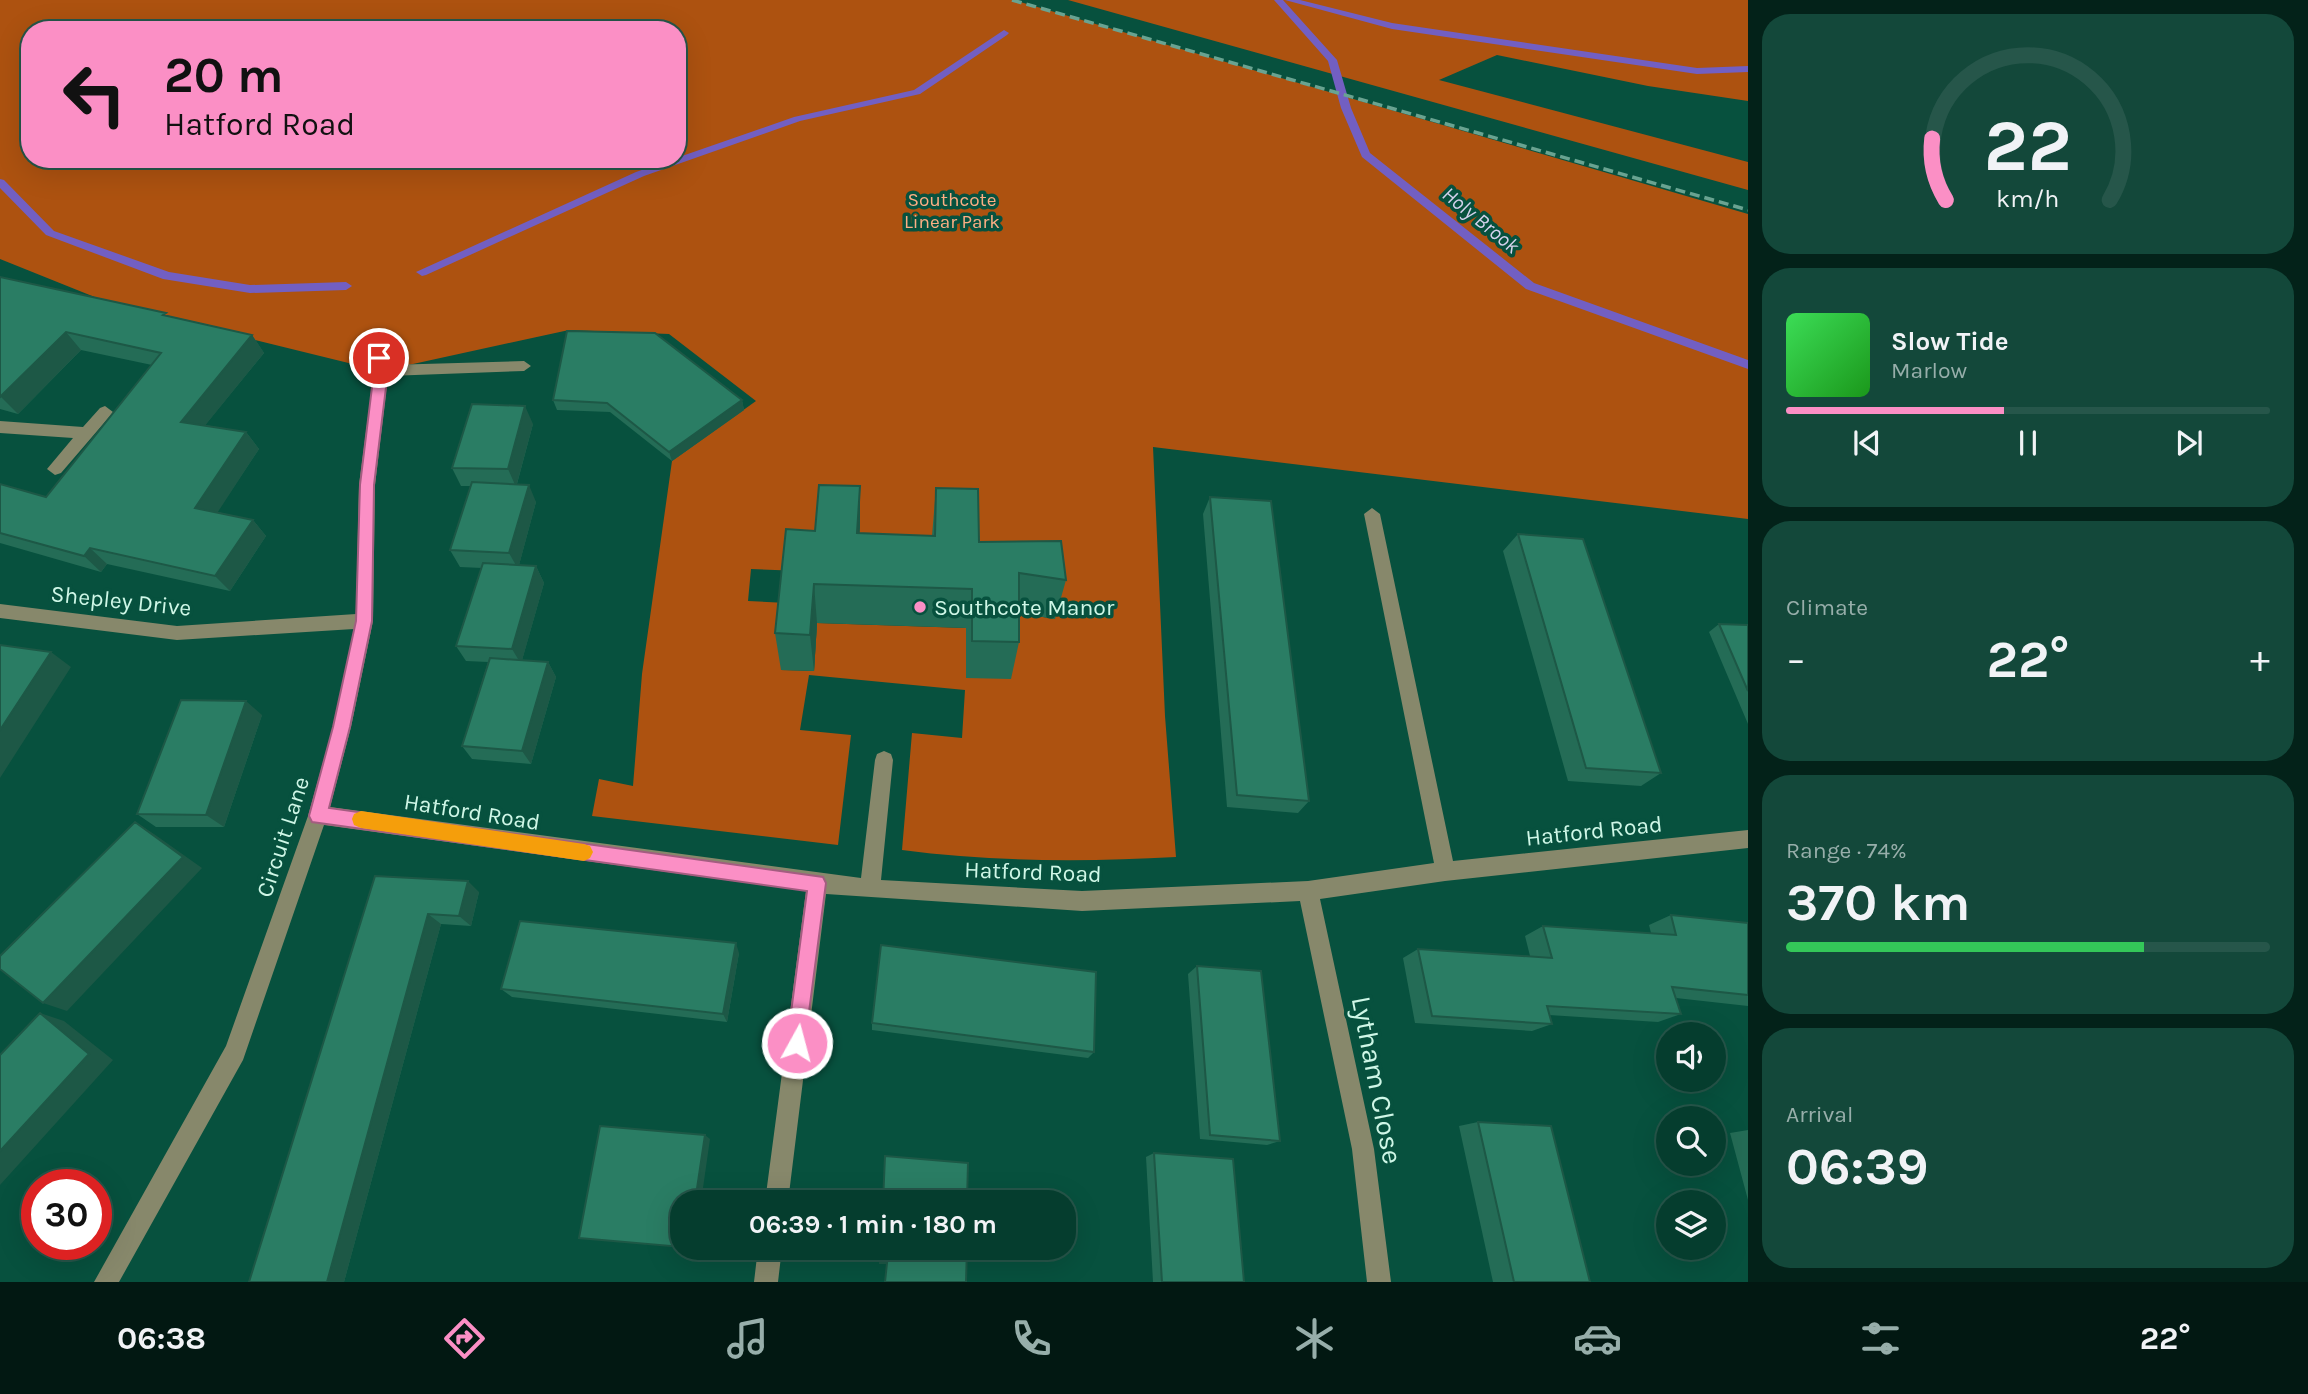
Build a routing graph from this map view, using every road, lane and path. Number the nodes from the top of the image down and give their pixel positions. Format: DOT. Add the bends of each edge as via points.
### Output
graph roads {
  1 [pos="524,366"];
  2 [pos="105,412"];
  3 [pos="0,427"];
  4 [pos="87,433"];
  5 [pos="55,469"];
  6 [pos="1372,514"];
  7 [pos="0,611"];
  8 [pos="364,621"];
  9 [pos="884,760"];
  10 [pos="318,816"];
  11 [pos="1748,839"];
  12 [pos="1445,871"];
  13 [pos="817,883"];
  14 [pos="870,889"];
  15 [pos="1308,891"];
  16 [pos="778,1190"];
  17 [pos="769,1260"];
  18 [pos="106,1282"];
  19 [pos="766,1282"];
  20 [pos="1379,1282"];
  1 -- 8 [label="street, Circuit Lane" via="380,364 367,485"];
  2 -- 4 [label="street"];
  3 -- 4 [label="street"];
  4 -- 5 [label="street"];
  6 -- 12 [label="street"];
  7 -- 8 [label="street, Shepley Drive" via="177,633"];
  8 -- 10 [label="street, Circuit Lane"];
  9 -- 14 [label="street"];
  10 -- 13 [label="street, Hatford Road"];
  10 -- 18 [label="street, Circuit Lane" via="235,1052"];
  11 -- 12 [label="street, Hatford Road"];
  12 -- 15 [label="street, Hatford Road"];
  13 -- 14 [label="street, Hatford Road"];
  13 -- 16 [label="street"];
  14 -- 15 [label="street, Hatford Road" via="1082,901"];
  15 -- 20 [label="street, Lytham Close" via="1363,1149"];
  17 -- 19 [label="street"];
}
